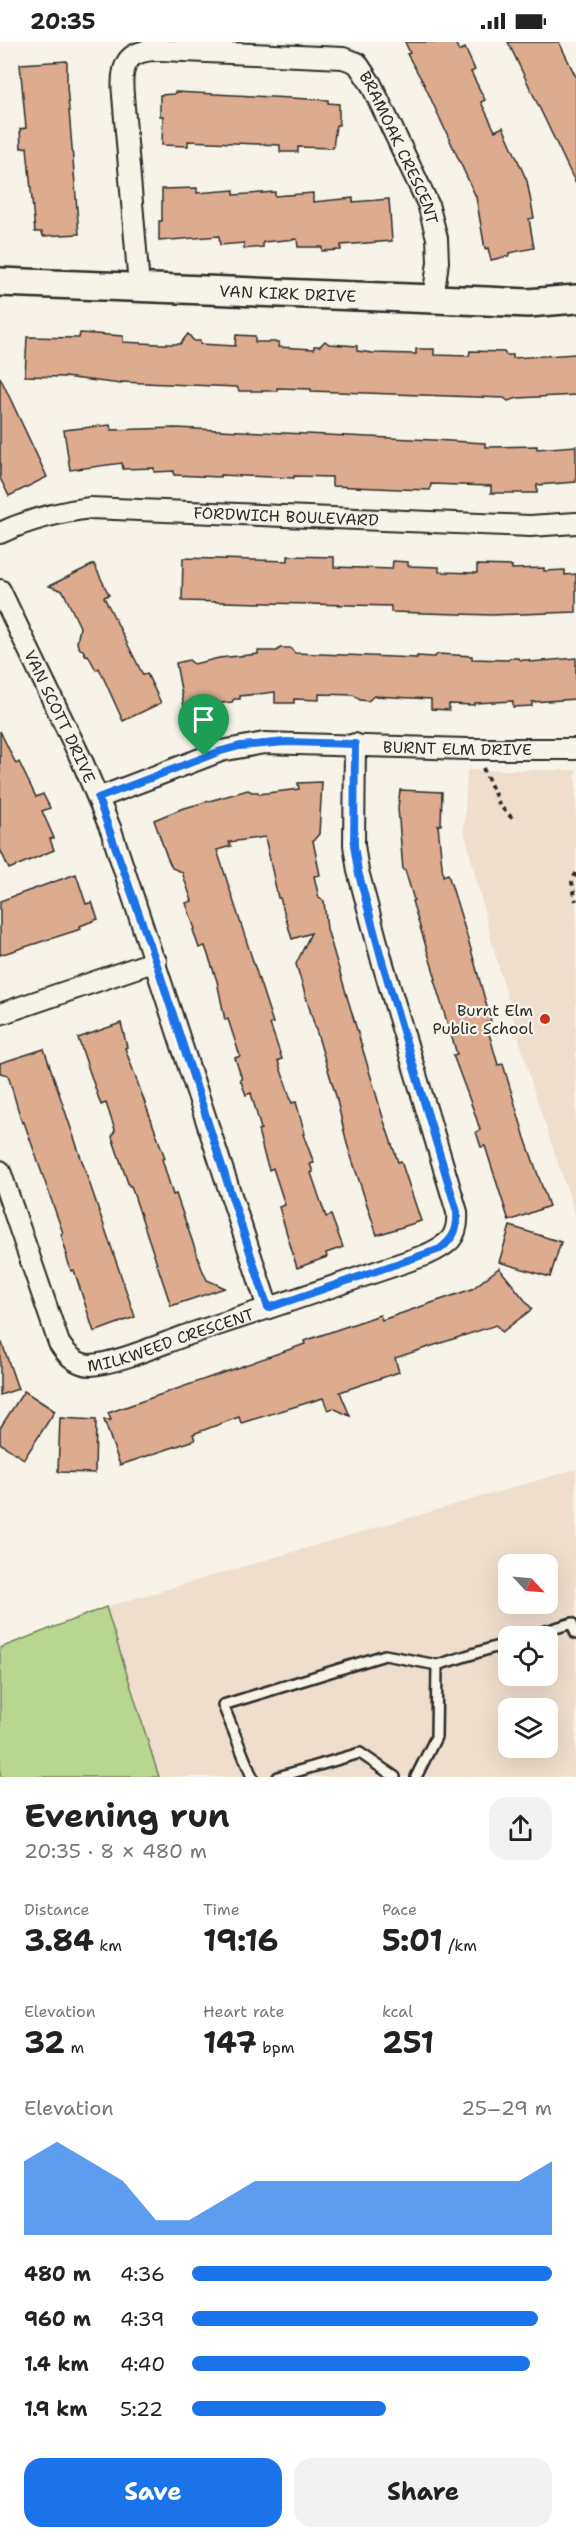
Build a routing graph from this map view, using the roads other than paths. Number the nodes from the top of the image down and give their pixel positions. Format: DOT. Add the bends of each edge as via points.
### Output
graph roads {
  1 [pos="0,282"];
  2 [pos="138,286"];
  3 [pos="433,299"];
  4 [pos="576,300"];
  5 [pos="576,523"];
  6 [pos="0,534"];
  7 [pos="0,590"];
  8 [pos="355,744"];
  9 [pos="576,749"];
  10 [pos="98,798"];
  11 [pos="156,962"];
  12 [pos="0,1014"];
  13 [pos="0,1171"];
  14 [pos="268,1308"];
  15 [pos="558,1628"];
  16 [pos="576,1634"];
  17 [pos="498,1646"];
  18 [pos="437,1665"];
  19 [pos="252,1777"];
  20 [pos="278,1777"];
  21 [pos="395,1777"];
  22 [pos="416,1777"];
  1 -- 2 [label="street, VAN KIRK DRIVE"];
  2 -- 3 [label="street, VAN KIRK DRIVE"];
  2 -- 3 [label="street, BRAMOAK CRESCENT" via="123,70 134,54 146,49 343,58 357,63 417,177 434,221 438,262"];
  3 -- 4 [label="street, VAN KIRK DRIVE" via="528,303"];
  5 -- 6 [label="street, FORDWICH BOULEVARD" via="530,526 90,508 59,513"];
  7 -- 10 [label="street, VAN SCOTT DRIVE"];
  8 -- 9 [label="street, BURNT ELM DRIVE"];
  8 -- 10 [label="street, BURNT ELM DRIVE" via="286,742 240,746"];
  8 -- 14 [label="street, MILKWEED CRESCENT" via="354,845 358,871 458,1225 450,1241 440,1249"];
  10 -- 11 [label="street, VAN SCOTT DRIVE"];
  11 -- 12 [label="street"];
  11 -- 14 [label="street, VAN SCOTT DRIVE"];
  13 -- 14 [label="street, MILKWEED CRESCENT" via="59,1342 80,1363 112,1360"];
  15 -- 16 [label="lane" via="573,1623"];
  17 -- 18 [label="lane"];
  18 -- 19 [label="lane" via="385,1654 223,1706"];
  18 -- 22 [label="lane" via="436,1737"];
  20 -- 21 [label="lane" via="360,1753"];
}
